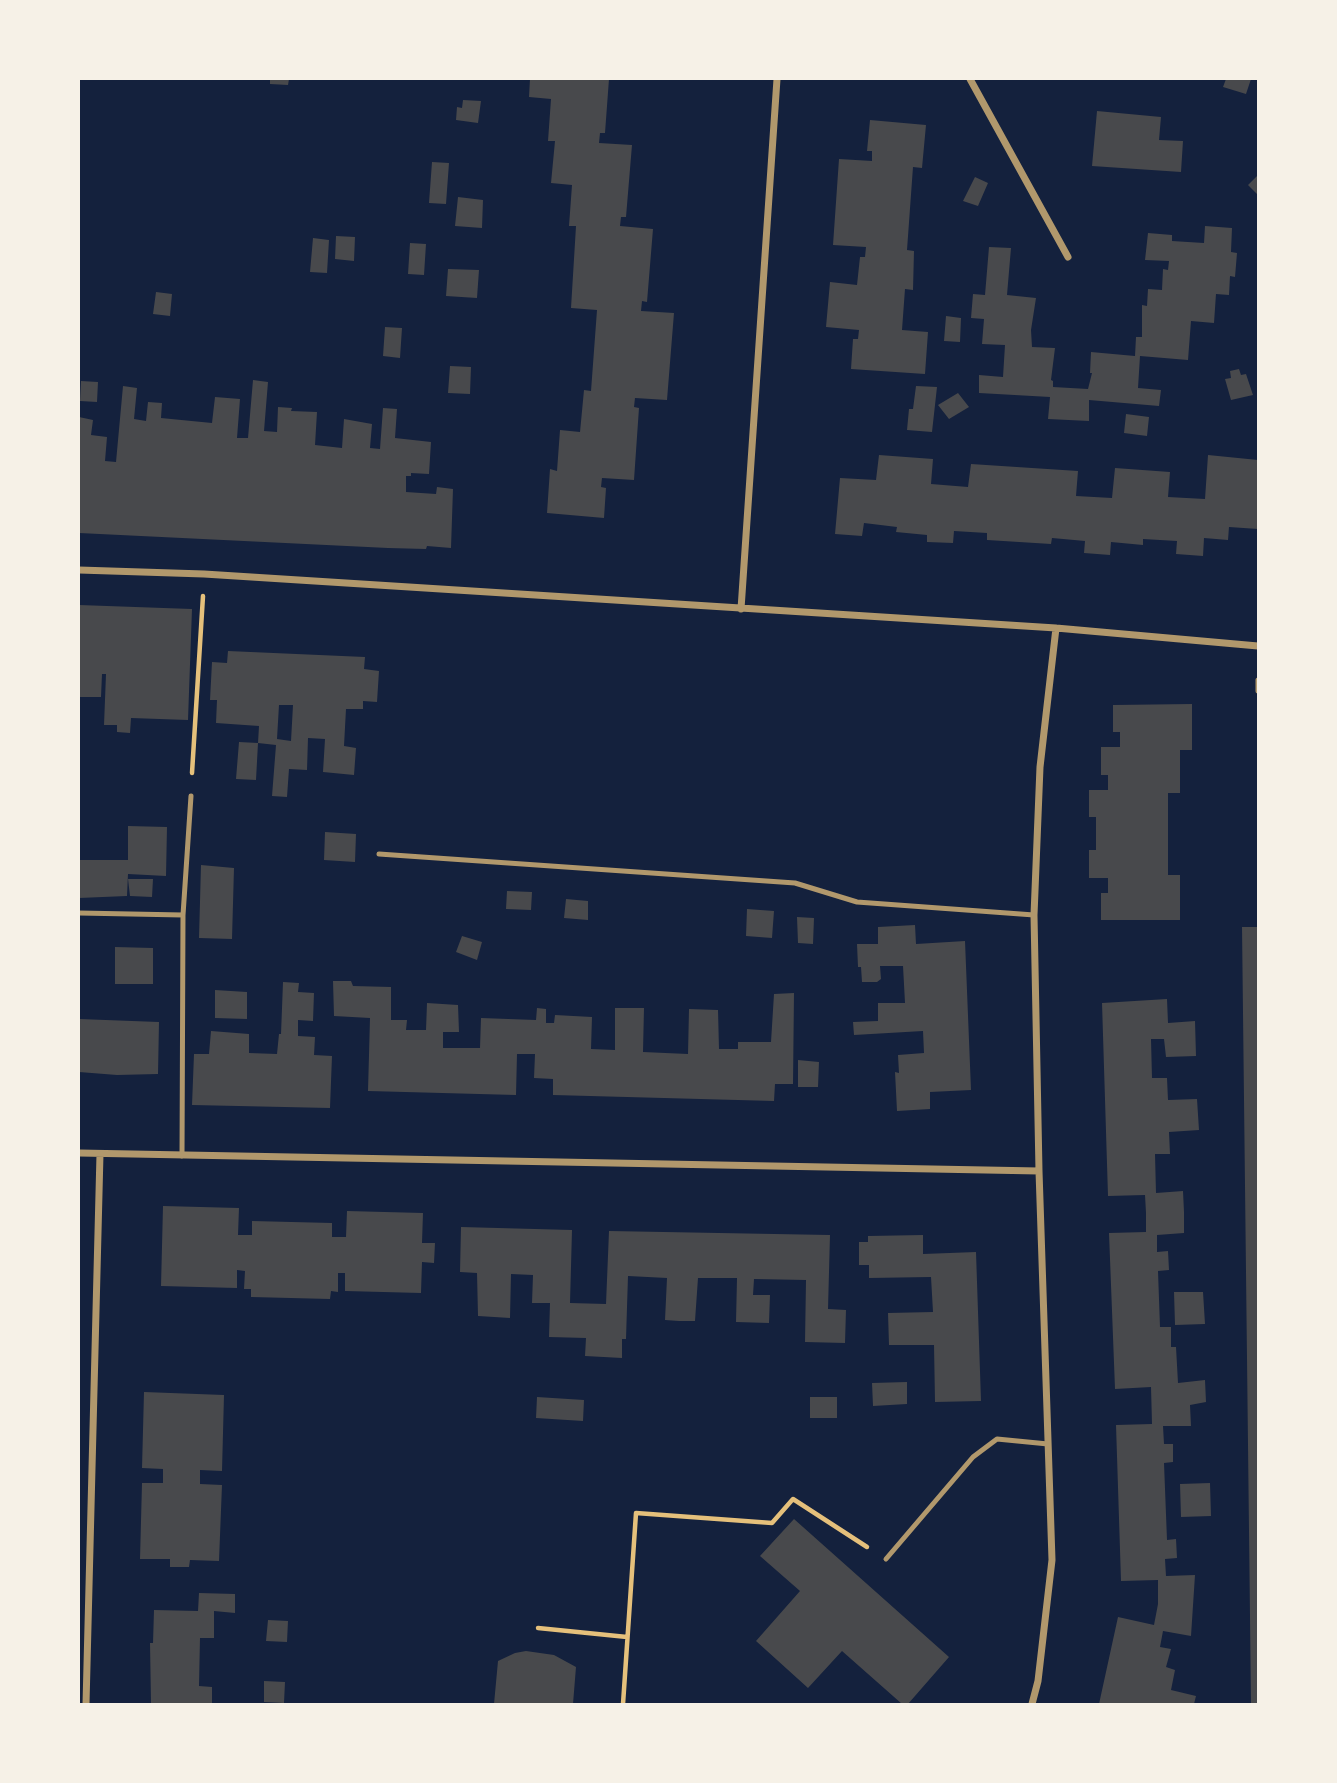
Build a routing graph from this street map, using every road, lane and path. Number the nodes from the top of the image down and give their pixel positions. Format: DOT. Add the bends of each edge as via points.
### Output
graph roads {
  1 [pos="777,79"];
  2 [pos="970,79"];
  3 [pos="1069,257"];
  4 [pos="79,570"];
  5 [pos="204,574"];
  6 [pos="741,609"];
  7 [pos="1056,628"];
  8 [pos="1258,646"];
  9 [pos="1258,680"];
  10 [pos="1258,691"];
  11 [pos="191,796"];
  12 [pos="379,854"];
  13 [pos="79,913"];
  14 [pos="184,915"];
  15 [pos="1034,915"];
  16 [pos="79,1153"];
  17 [pos="100,1154"];
  18 [pos="182,1156"];
  19 [pos="1038,1171"];
  20 [pos="1048,1444"];
  21 [pos="886,1559"];
  22 [pos="538,1628"];
  23 [pos="627,1637"];
  24 [pos="86,1704"];
  25 [pos="623,1704"];
  26 [pos="1032,1704"];
  1 -- 6 [label="street"];
  2 -- 3 [label="street"];
  4 -- 5 [label="street"];
  5 -- 6 [label="street"];
  5 -- 11 [label="path"];
  6 -- 7 [label="street"];
  7 -- 8 [label="street"];
  7 -- 15 [label="street" via="1040,767"];
  9 -- 10 [label="lane"];
  11 -- 14 [label="lane"];
  12 -- 15 [label="lane" via="795,883 857,902"];
  13 -- 14 [label="lane"];
  14 -- 18 [label="lane"];
  15 -- 19 [label="street"];
  16 -- 17 [label="street"];
  17 -- 18 [label="street"];
  17 -- 24 [label="street"];
  18 -- 19 [label="street"];
  19 -- 20 [label="street"];
  20 -- 21 [label="lane" via="997,1439 973,1457"];
  20 -- 26 [label="street" via="1052,1560"];
  21 -- 23 [label="path" via="793,1499 772,1523 636,1513"];
  22 -- 23 [label="path"];
  23 -- 25 [label="path"];
}
